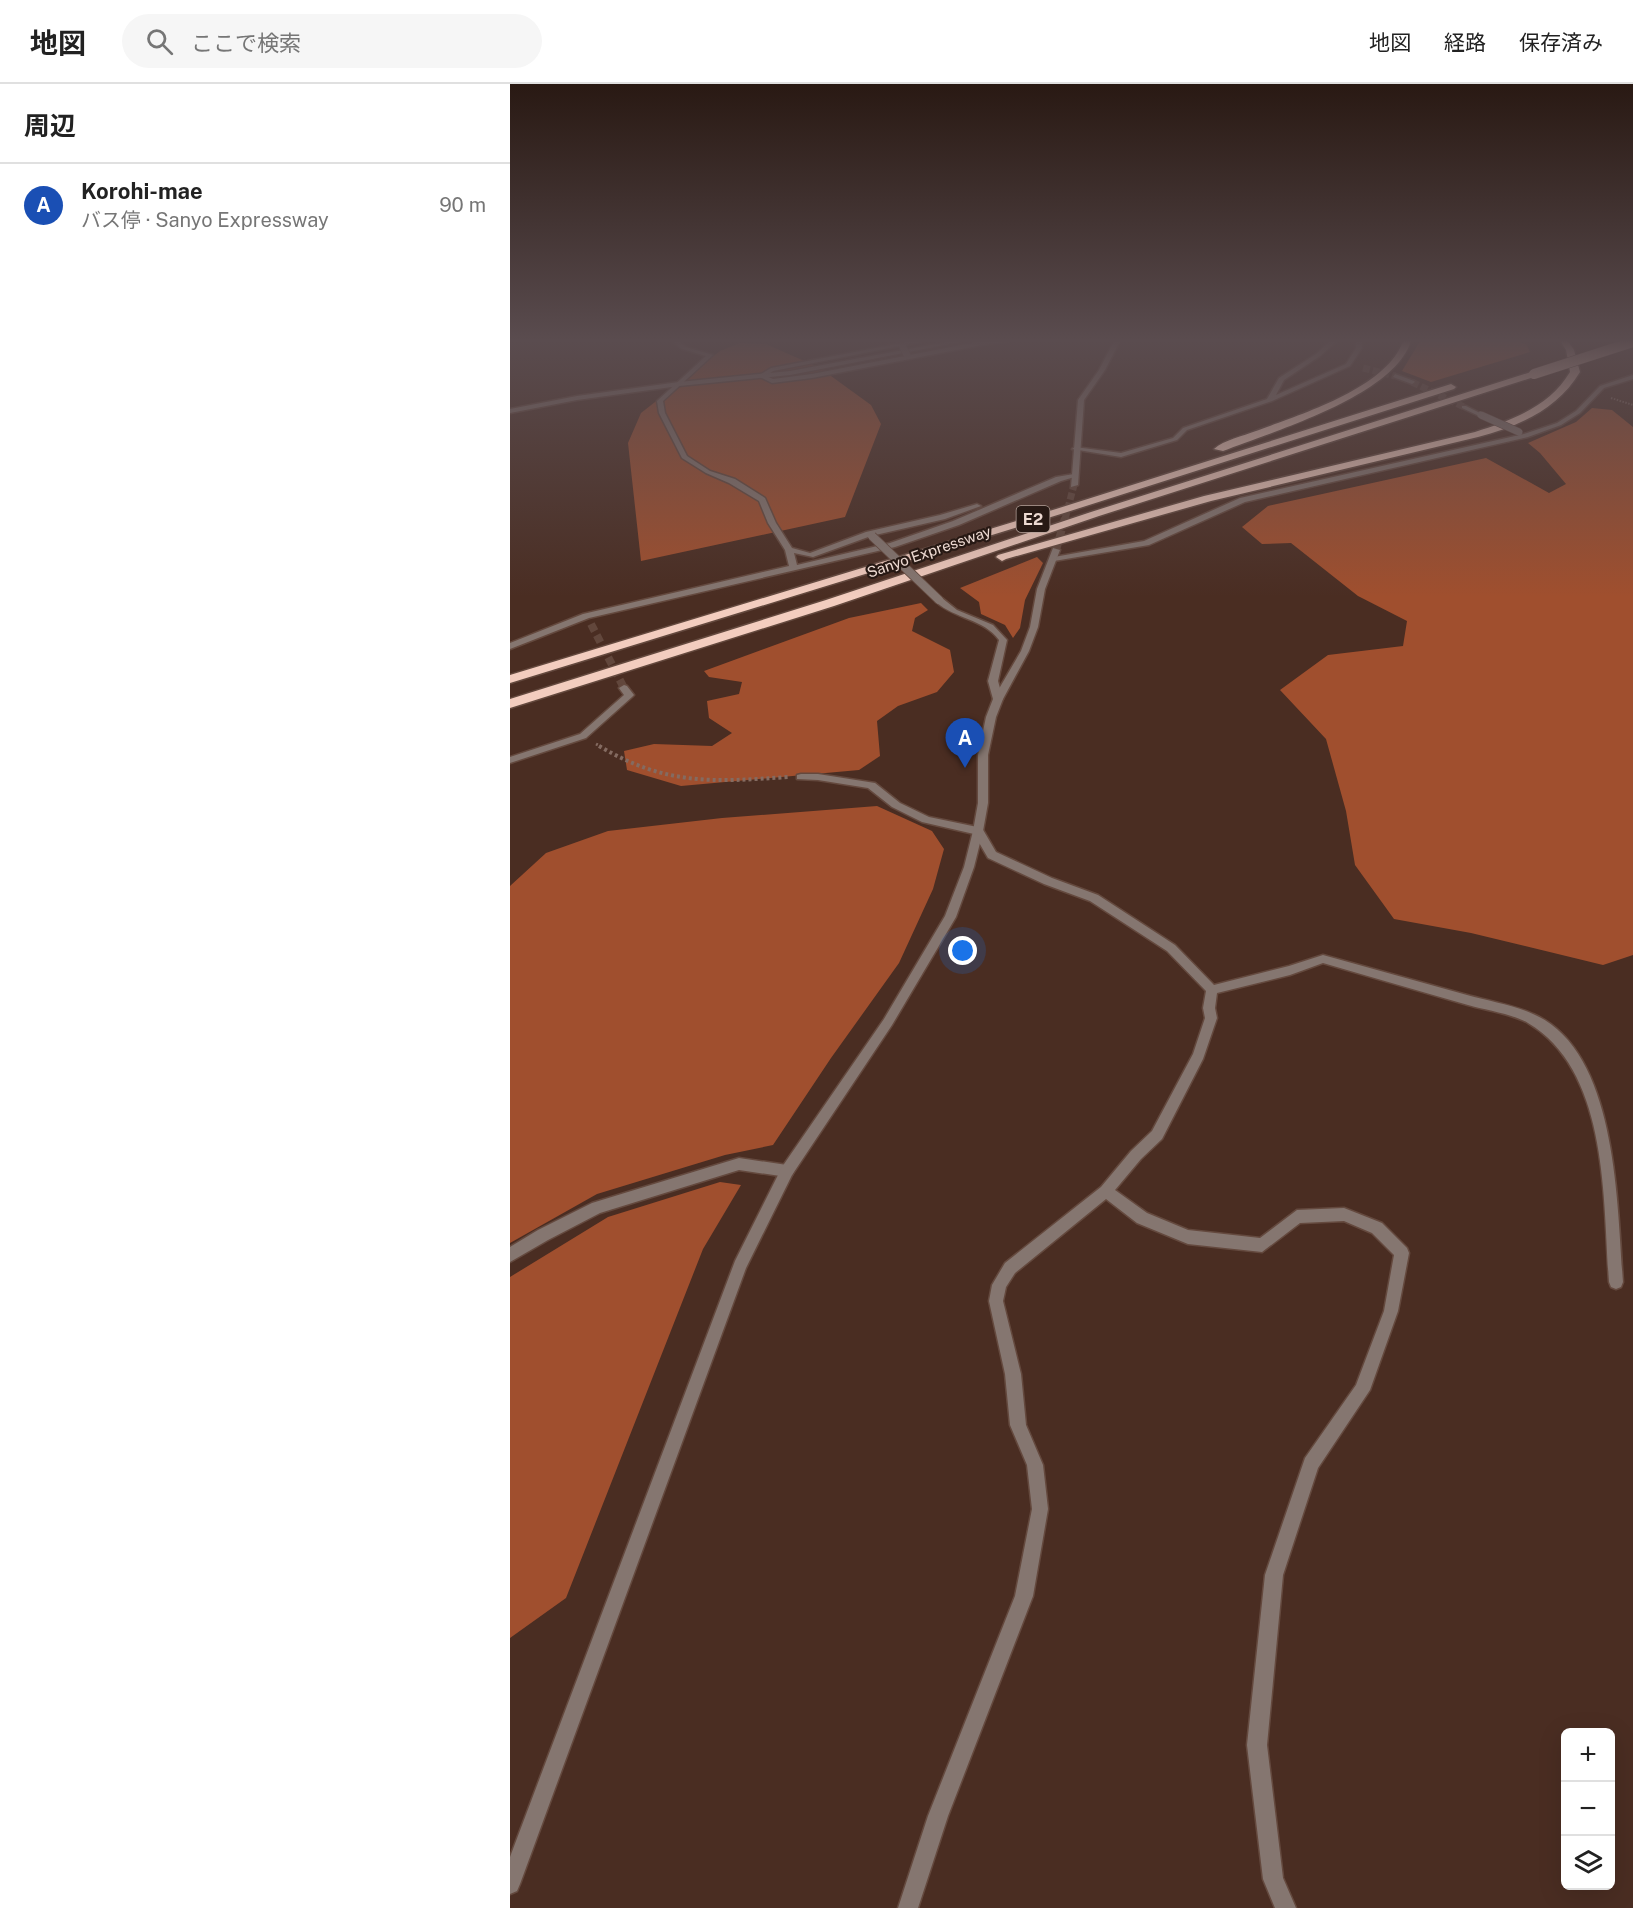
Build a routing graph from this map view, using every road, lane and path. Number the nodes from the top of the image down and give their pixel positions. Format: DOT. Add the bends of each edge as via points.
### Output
graph roads {
  1 [pos="669,426"];
  2 [pos="1078,426"];
  3 [pos="1193,426"];
  4 [pos="1274,426"];
  5 [pos="1343,426"];
  6 [pos="1360,426"];
  7 [pos="1502,426"];
  8 [pos="1506,426"];
  9 [pos="1551,426"];
  10 [pos="1523,434"];
  11 [pos="1075,449"];
  12 [pos="1001,502"];
  13 [pos="870,535"];
  14 [pos="789,550"];
  15 [pos="793,566"];
  16 [pos="830,603"];
  17 [pos="510,646"];
  18 [pos="538,670"];
  19 [pos="510,679"];
  20 [pos="624,688"];
  21 [pos="998,699"];
  22 [pos="510,704"];
  23 [pos="583,736"];
  24 [pos="510,760"];
  25 [pos="801,777"];
  26 [pos="978,831"];
  27 [pos="1212,990"];
  28 [pos="787,1171"];
  29 [pos="1106,1191"];
  30 [pos="510,1255"];
  31 [pos="1616,1282"];
  32 [pos="510,1884"];
  33 [pos="908,1908"];
  34 [pos="1286,1908"];
  1 -- 14 [label="street" via="684,457 762,500"];
  2 -- 11 [label="street"];
  3 -- 11 [label="street" via="1175,439 1121,455"];
  4 -- 18 [label="highway" via="1190,461"];
  5 -- 18 [label="highway, Sanyo Expressway / E2"];
  6 -- 16 [label="highway, Sanyo Expressway / E2"];
  7 -- 16 [label="highway" via="1442,444 1208,498"];
  8 -- 10 [label="street, bridge"];
  9 -- 10 [label="street"];
  10 -- 21 [label="street" via="1243,500 1146,543 1055,554 1041,589 1025,651"];
  11 -- 12 [label="street" via="1074,481 1059,479"];
  12 -- 13 [label="street"];
  12 -- 15 [label="street" via="956,523 892,545"];
  13 -- 14 [label="street" via="810,555"];
  13 -- 21 [label="street, bridge" via="946,609 998,630 1003,640 993,681"];
  14 -- 15 [label="street"];
  15 -- 17 [label="street" via="589,620"];
  16 -- 22 [label="highway, Sanyo Expressway / E2"];
  18 -- 19 [label="highway, Sanyo Expressway / E2"];
  20 -- 23 [label="street" via="629,695"];
  21 -- 26 [label="street" via="983,755 983,803"];
  23 -- 24 [label="street"];
  23 -- 25 [label="path" via="623,759 673,778"];
  25 -- 26 [label="street" via="871,785 896,805 926,820"];
  26 -- 27 [label="street" via="992,855 1094,898 1171,948"];
  26 -- 28 [label="street" via="950,917 888,1022"];
  27 -- 29 [label="street" via="1211,1018 1199,1055 1157,1135"];
  27 -- 31 [label="street" via="1323,959 1530,1018 1547,1030 1570,1053 1588,1083 1603,1141"];
  28 -- 30 [label="street" via="739,1164 597,1208"];
  28 -- 32 [label="street" via="740,1266"];
  29 -- 33 [label="street" via="1010,1268 999,1285 996,1301 1013,1374 1018,1425 1035,1465 1040,1509 1024,1596 938,1816"];
  29 -- 34 [label="street" via="1142,1218 1188,1237 1262,1245 1297,1217 1344,1214 1377,1228 1402,1253 1390,1311 1362,1390 1311,1464 1274,1575 1257,1745 1273,1879"];
}
